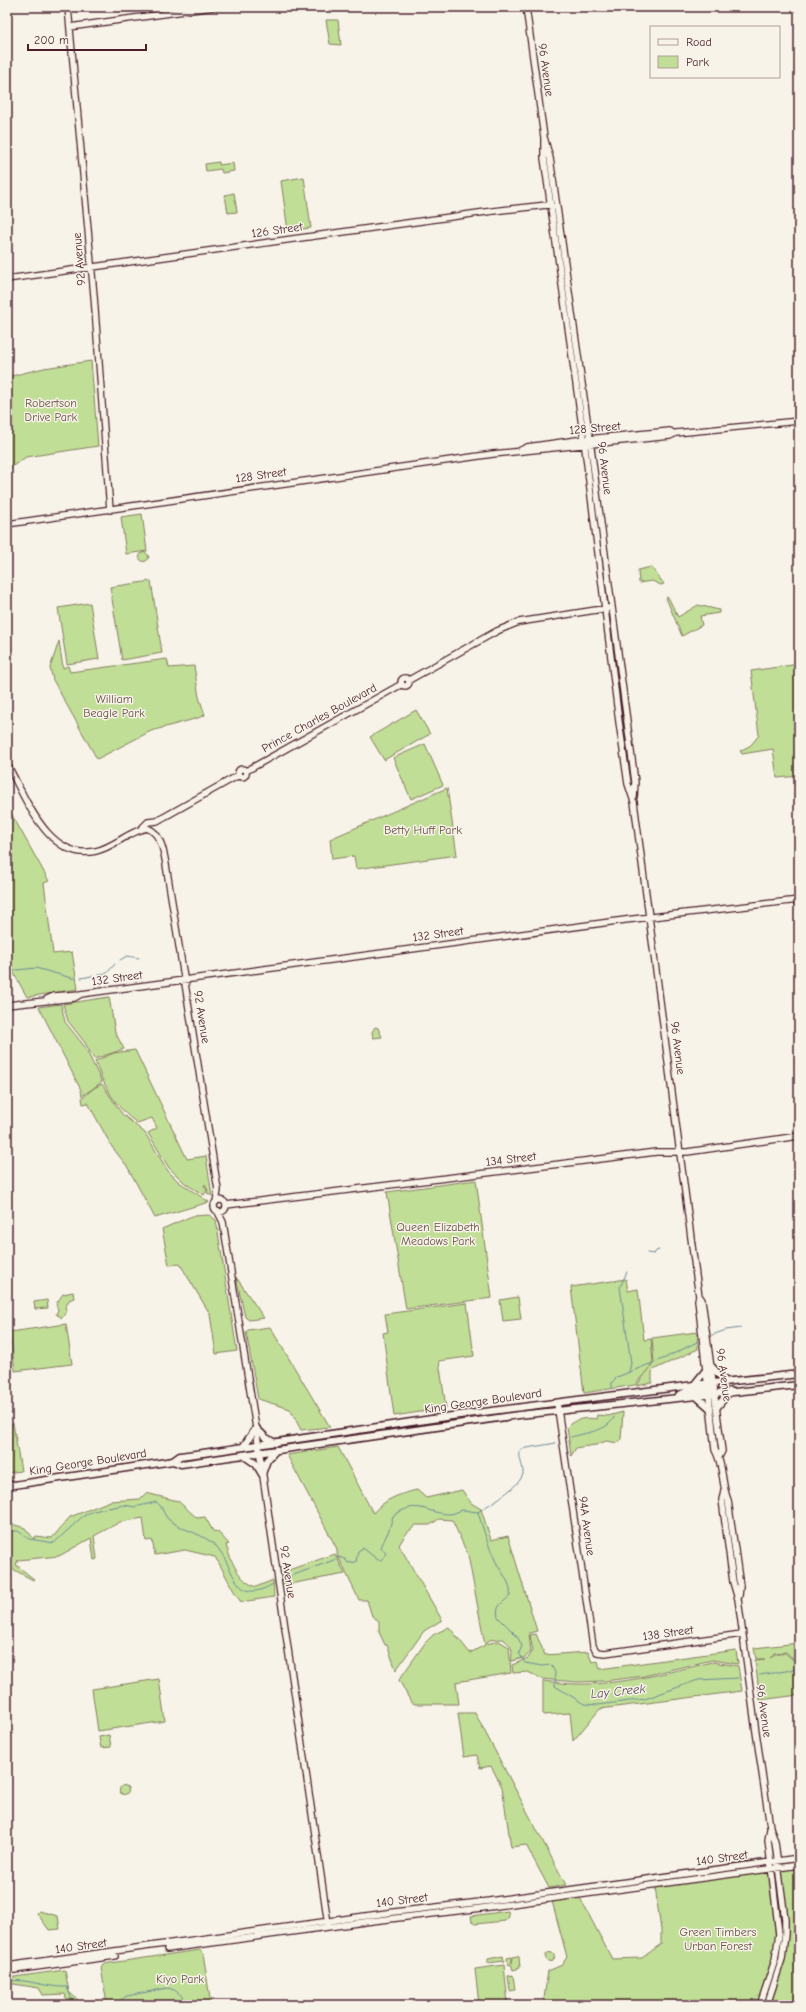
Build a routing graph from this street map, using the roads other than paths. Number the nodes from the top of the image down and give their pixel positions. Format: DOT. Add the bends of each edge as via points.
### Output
graph roads {
  1 [pos="68,7"];
  2 [pos="213,7"];
  3 [pos="526,7"];
  4 [pos="70,27"];
  5 [pos="544,137"];
  6 [pos="551,205"];
  7 [pos="559,215"];
  8 [pos="91,267"];
  9 [pos="7,279"];
  10 [pos="799,421"];
  11 [pos="588,443"];
  12 [pos="110,510"];
  13 [pos="594,517"];
  14 [pos="7,524"];
  15 [pos="601,528"];
  16 [pos="597,539"];
  17 [pos="604,547"];
  18 [pos="609,607"];
  19 [pos="7,764"];
  20 [pos="152,825"];
  21 [pos="799,900"];
  22 [pos="650,917"];
  23 [pos="185,980"];
  24 [pos="7,1005"];
  25 [pos="799,1136"];
  26 [pos="681,1152"];
  27 [pos="221,1206"];
  28 [pos="709,1368"];
  29 [pos="799,1374"];
  30 [pos="726,1382"];
  31 [pos="694,1385"];
  32 [pos="799,1385"];
  33 [pos="711,1389"];
  34 [pos="730,1391"];
  35 [pos="695,1395"];
  36 [pos="676,1397"];
  37 [pos="558,1402"];
  38 [pos="717,1407"];
  39 [pos="710,1408"];
  40 [pos="558,1410"];
  41 [pos="256,1428"];
  42 [pos="275,1443"];
  43 [pos="258,1445"];
  44 [pos="243,1447"];
  45 [pos="276,1450"];
  46 [pos="259,1453"];
  47 [pos="243,1455"];
  48 [pos="719,1457"];
  49 [pos="173,1461"];
  50 [pos="262,1474"];
  51 [pos="7,1486"];
  52 [pos="724,1490"];
  53 [pos="727,1541"];
  54 [pos="740,1586"];
  55 [pos="738,1599"];
  56 [pos="742,1634"];
  57 [pos="597,1652"];
  58 [pos="799,1858"];
  59 [pos="775,1865"];
  60 [pos="799,1865"];
  61 [pos="328,1924"];
  62 [pos="230,1935"];
  63 [pos="206,1943"];
  64 [pos="7,1966"];
  65 [pos="7,1971"];
  66 [pos="760,2005"];
  67 [pos="767,2005"];
  1 -- 4 [label="main road, 92 Avenue"];
  2 -- 4 [label="main road"];
  3 -- 5 [label="main road, 96 Avenue"];
  4 -- 8 [label="main road, 92 Avenue"];
  5 -- 6 [label="main road, 96 Avenue" via="544,158"];
  5 -- 7 [label="main road, 96 Avenue"];
  6 -- 7 [label="main road"];
  6 -- 8 [label="main road, 126 Street"];
  6 -- 11 [label="main road, 96 Avenue"];
  7 -- 11 [label="main road, 96 Avenue"];
  8 -- 9 [label="main road, 126 Street"];
  8 -- 12 [label="main road, 92 Avenue"];
  10 -- 11 [label="main road, 128 Street" via="674,434 670,432"];
  11 -- 12 [label="main road, 128 Street" via="527,447 519,451 174,498"];
  11 -- 13 [label="main road, 96 Avenue"];
  11 -- 15 [label="main road, 96 Avenue"];
  12 -- 14 [label="main road, 128 Street"];
  13 -- 15 [label="main road"];
  13 -- 16 [label="main road, 96 Avenue"];
  15 -- 17 [label="main road, 96 Avenue"];
  16 -- 17 [label="main road"];
  16 -- 18 [label="main road, 96 Avenue"];
  17 -- 18 [label="main road, 96 Avenue"];
  18 -- 20 [label="main road, Prince Charles Boulevard" via="519,622 497,631 409,680 403,679 402,684 246,771 241,769 239,775"];
  18 -- 22 [label="main road, 96 Avenue" via="626,772 634,802"];
  19 -- 20 [label="main road" via="44,831 64,846 81,851 96,851"];
  20 -- 23 [label="main road, 92 Avenue" via="166,862"];
  21 -- 22 [label="main road, 132 Street"];
  22 -- 23 [label="main road, 132 Street"];
  22 -- 26 [label="main road, 96 Avenue"];
  23 -- 24 [label="main road, 132 Street" via="81,994 68,999 47,999"];
  23 -- 27 [label="main road, 92 Avenue"];
  25 -- 26 [label="main road, 134 Street"];
  26 -- 27 [label="main road, 134 Street" via="656,1152"];
  26 -- 28 [label="main road, 96 Avenue"];
  27 -- 41 [label="main road, 92 Avenue"];
  28 -- 30 [label="main road"];
  28 -- 31 [label="main road"];
  28 -- 33 [label="main road, 96 Avenue"];
  29 -- 30 [label="main road, King George Boulevard"];
  30 -- 33 [label="main road, King George Boulevard"];
  31 -- 33 [label="main road, King George Boulevard"];
  31 -- 37 [label="main road, King George Boulevard"];
  32 -- 34 [label="main road, King George Boulevard"];
  33 -- 34 [label="main road, King George Boulevard"];
  33 -- 35 [label="main road, King George Boulevard"];
  33 -- 36 [label="main road" via="686,1392"];
  33 -- 38 [label="main road, 96 Avenue"];
  33 -- 39 [label="main road, 96 Avenue"];
  34 -- 38 [label="main road"];
  35 -- 36 [label="main road, King George Boulevard"];
  35 -- 39 [label="main road"];
  36 -- 40 [label="main road, King George Boulevard"];
  37 -- 40 [label="main road, 94A Avenue"];
  37 -- 42 [label="main road, King George Boulevard"];
  38 -- 48 [label="main road, 96 Avenue" via="722,1451"];
  39 -- 48 [label="main road, 96 Avenue" via="715,1450"];
  40 -- 45 [label="main road, King George Boulevard"];
  40 -- 57 [label="main road, 94A Avenue" via="593,1646"];
  41 -- 42 [label="main road"];
  41 -- 43 [label="main road, 92 Avenue"];
  41 -- 44 [label="main road"];
  42 -- 43 [label="main road, King George Boulevard"];
  43 -- 44 [label="main road, King George Boulevard"];
  43 -- 46 [label="main road, 92 Avenue"];
  44 -- 49 [label="main road, King George Boulevard" via="180,1456"];
  45 -- 46 [label="main road, King George Boulevard"];
  45 -- 50 [label="main road" via="266,1460"];
  46 -- 47 [label="main road, King George Boulevard"];
  46 -- 50 [label="main road, 92 Avenue"];
  47 -- 49 [label="main road, King George Boulevard" via="181,1464"];
  47 -- 50 [label="main road" via="256,1464"];
  48 -- 52 [label="main road, 96 Avenue"];
  49 -- 51 [label="main road, King George Boulevard"];
  50 -- 61 [label="main road, 92 Avenue"];
  52 -- 53 [label="main road, 96 Avenue" via="722,1500"];
  52 -- 54 [label="main road, 96 Avenue" via="728,1500"];
  53 -- 54 [label="main road" via="731,1543 736,1580"];
  53 -- 55 [label="main road, 96 Avenue"];
  54 -- 55 [label="main road, 96 Avenue"];
  55 -- 56 [label="main road, 96 Avenue"];
  56 -- 57 [label="main road, 138 Street"];
  56 -- 59 [label="main road, 96 Avenue" via="770,1827 775,1842"];
  58 -- 59 [label="main road, 140 Street"];
  59 -- 60 [label="main road, 140 Street"];
  59 -- 61 [label="main road, 140 Street" via="490,1907"];
  59 -- 66 [label="main road, 96 Avenue" via="778,1947"];
  59 -- 67 [label="main road, 96 Avenue" via="784,1915 785,1940 782,1959"];
  61 -- 62 [label="main road, 140 Street"];
  61 -- 63 [label="main road, 140 Street"];
  62 -- 63 [label="main road" via="226,1938 208,1940"];
  62 -- 64 [label="main road, 140 Street"];
  63 -- 65 [label="main road, 140 Street"];
}
